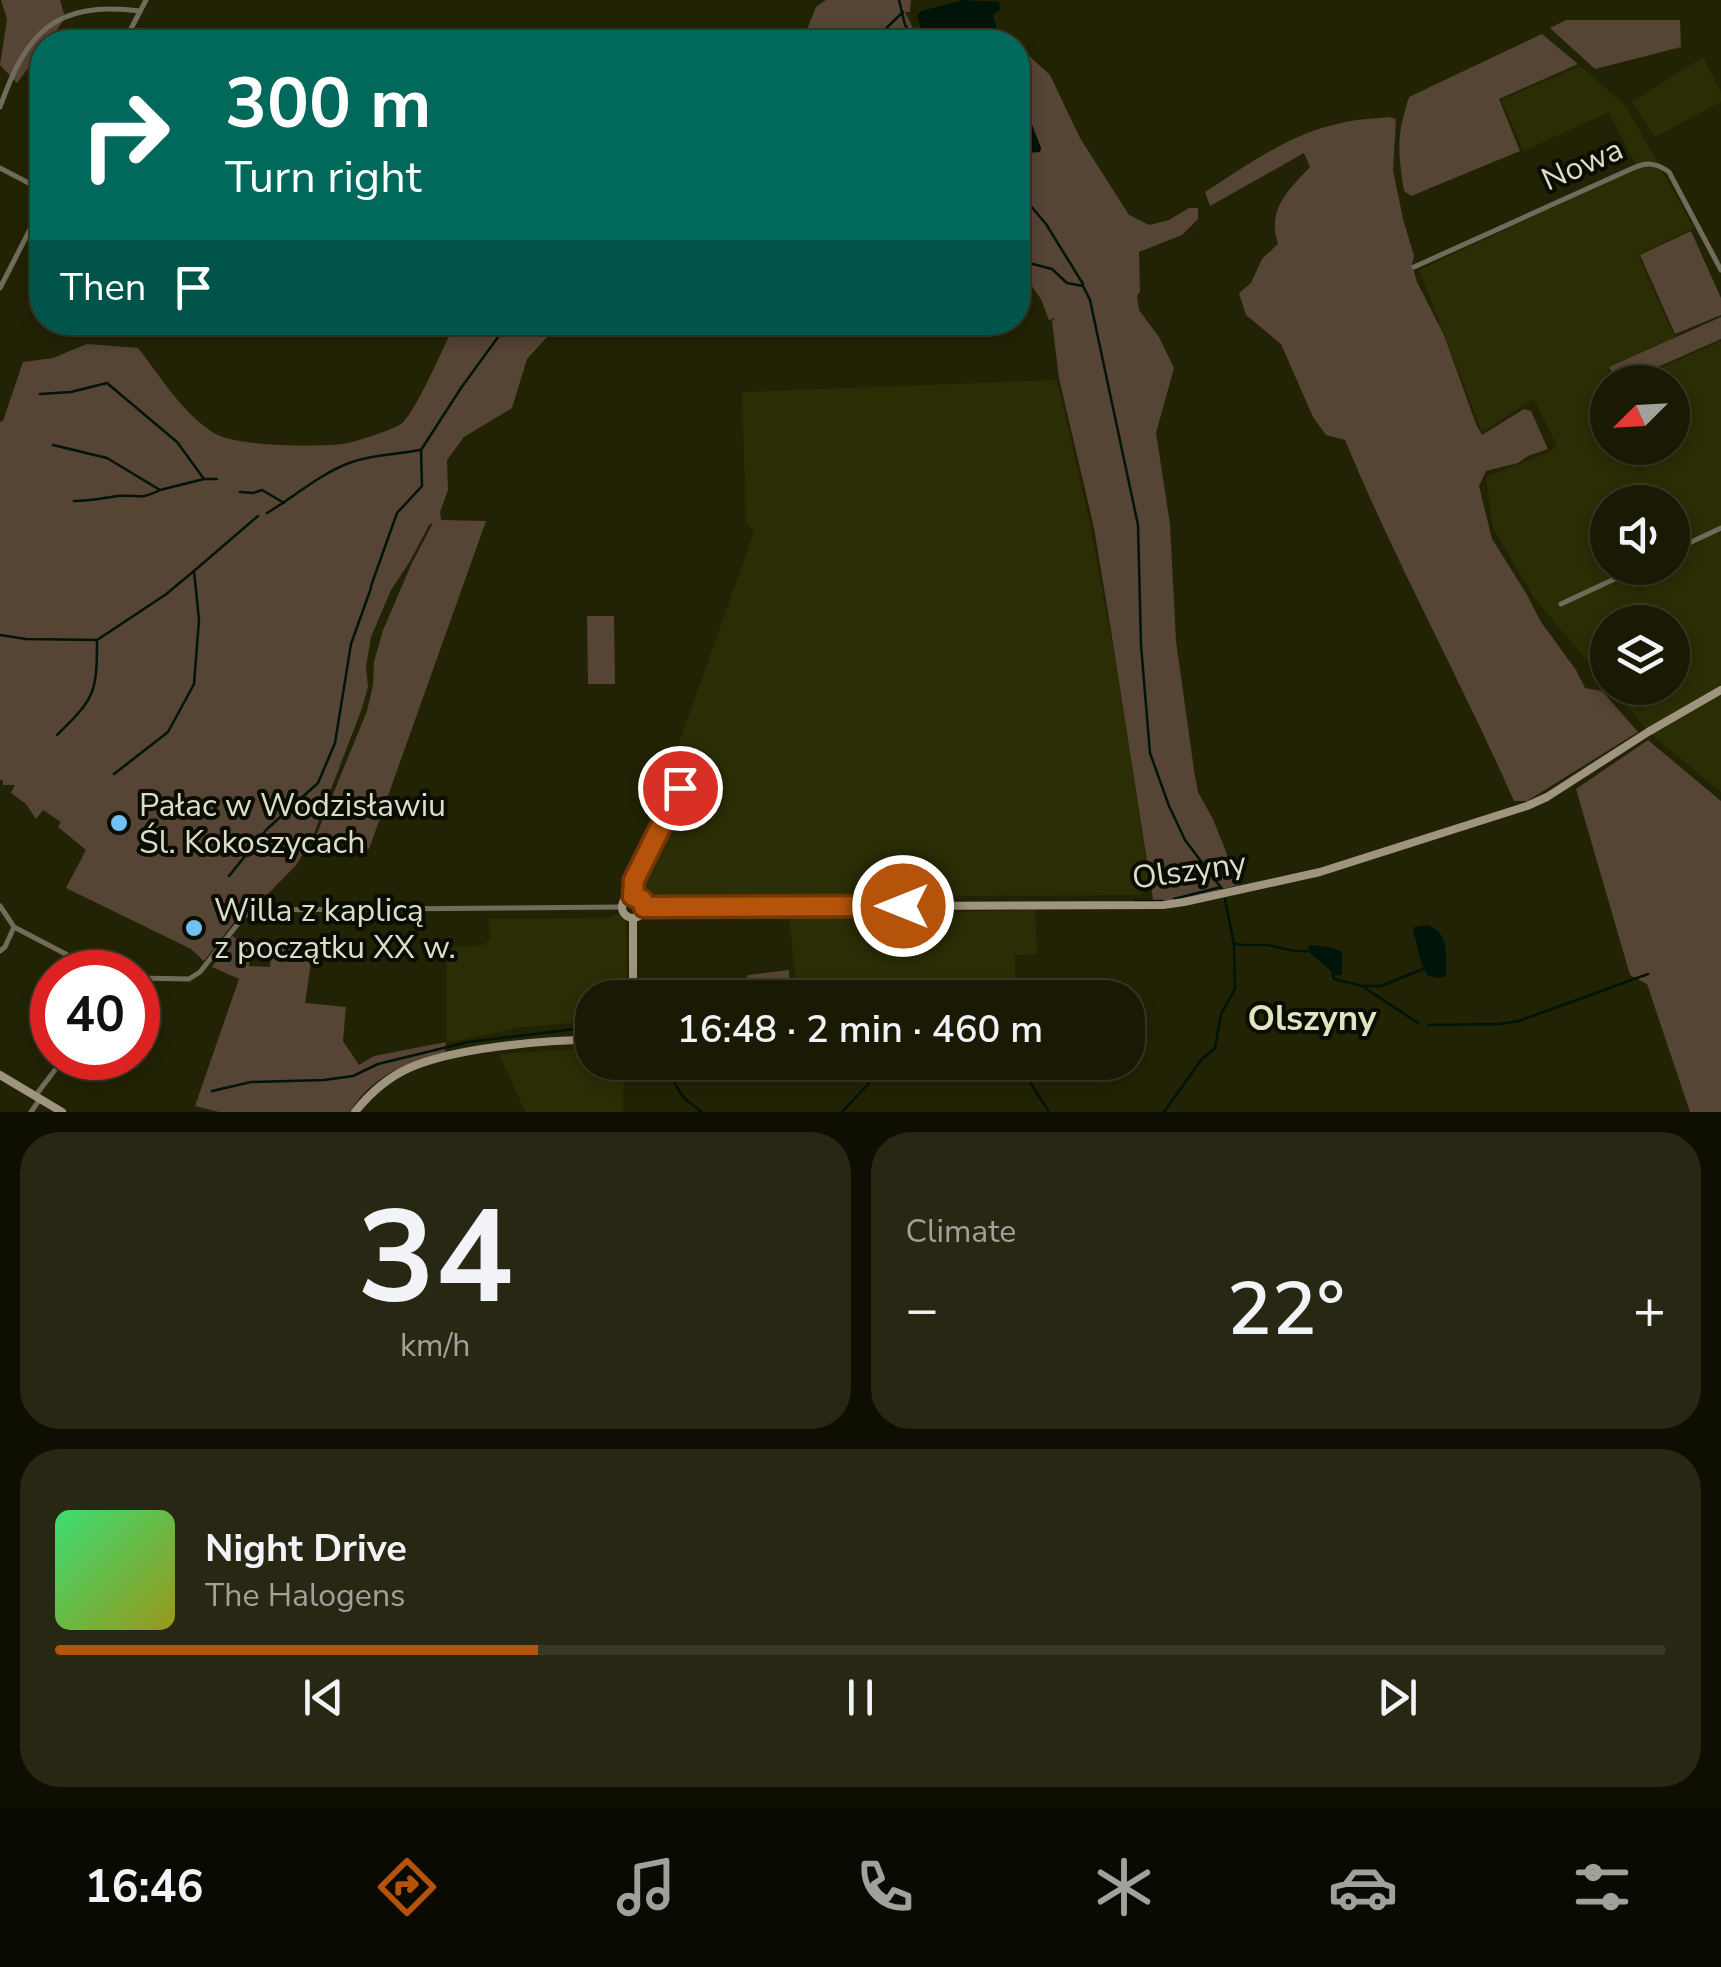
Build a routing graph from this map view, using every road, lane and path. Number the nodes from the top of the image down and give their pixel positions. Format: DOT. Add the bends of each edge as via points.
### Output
graph roads {
  1 [pos="146,0"];
  2 [pos="140,12"];
  3 [pos="38,30"];
  4 [pos="130,30"];
  5 [pos="30,38"];
  6 [pos="0,107"];
  7 [pos="0,168"];
  8 [pos="30,184"];
  9 [pos="30,229"];
  10 [pos="1414,267"];
  11 [pos="1721,270"];
  12 [pos="0,288"];
  13 [pos="1721,528"];
  14 [pos="1690,543"];
  15 [pos="1602,585"];
  16 [pos="1561,604"];
  17 [pos="1721,690"];
  18 [pos="680,788"];
  19 [pos="633,896"];
  20 [pos="0,906"];
  21 [pos="621,907"];
  22 [pos="644,907"];
  23 [pos="633,918"];
  24 [pos="14,927"];
  25 [pos="58,950"];
  26 [pos="0,951"];
  27 [pos="160,978"];
  28 [pos="632,980"];
  29 [pos="575,1041"];
  30 [pos="0,1076"];
  31 [pos="49,1080"];
  32 [pos="38,1097"];
  33 [pos="31,1112"];
  34 [pos="62,1112"];
  35 [pos="356,1112"];
  1 -- 2 [label="street"];
  2 -- 3 [label="street" via="104,2 76,5"];
  2 -- 4 [label="street"];
  5 -- 6 [label="street"];
  7 -- 8 [label="street"];
  9 -- 12 [label="street"];
  10 -- 11 [label="street, Nowa" via="1654,163 1668,172"];
  13 -- 14 [label="street"];
  15 -- 16 [label="street"];
  17 -- 22 [label="street, Olszyny" via="1527,806 1320,872 1172,905"];
  18 -- 19 [label="street" via="634,880"];
  19 -- 21 [label="street"];
  19 -- 22 [label="street"];
  20 -- 24 [label="street"];
  21 -- 23 [label="street"];
  21 -- 27 [label="street" via="257,910 244,916 200,972 189,979"];
  22 -- 23 [label="street"];
  23 -- 28 [label="street"];
  24 -- 25 [label="street"];
  24 -- 26 [label="street"];
  29 -- 35 [label="street" via="419,1065 380,1086"];
  30 -- 32 [label="street"];
  31 -- 32 [label="street"];
  32 -- 33 [label="street"];
  32 -- 34 [label="street"];
}
